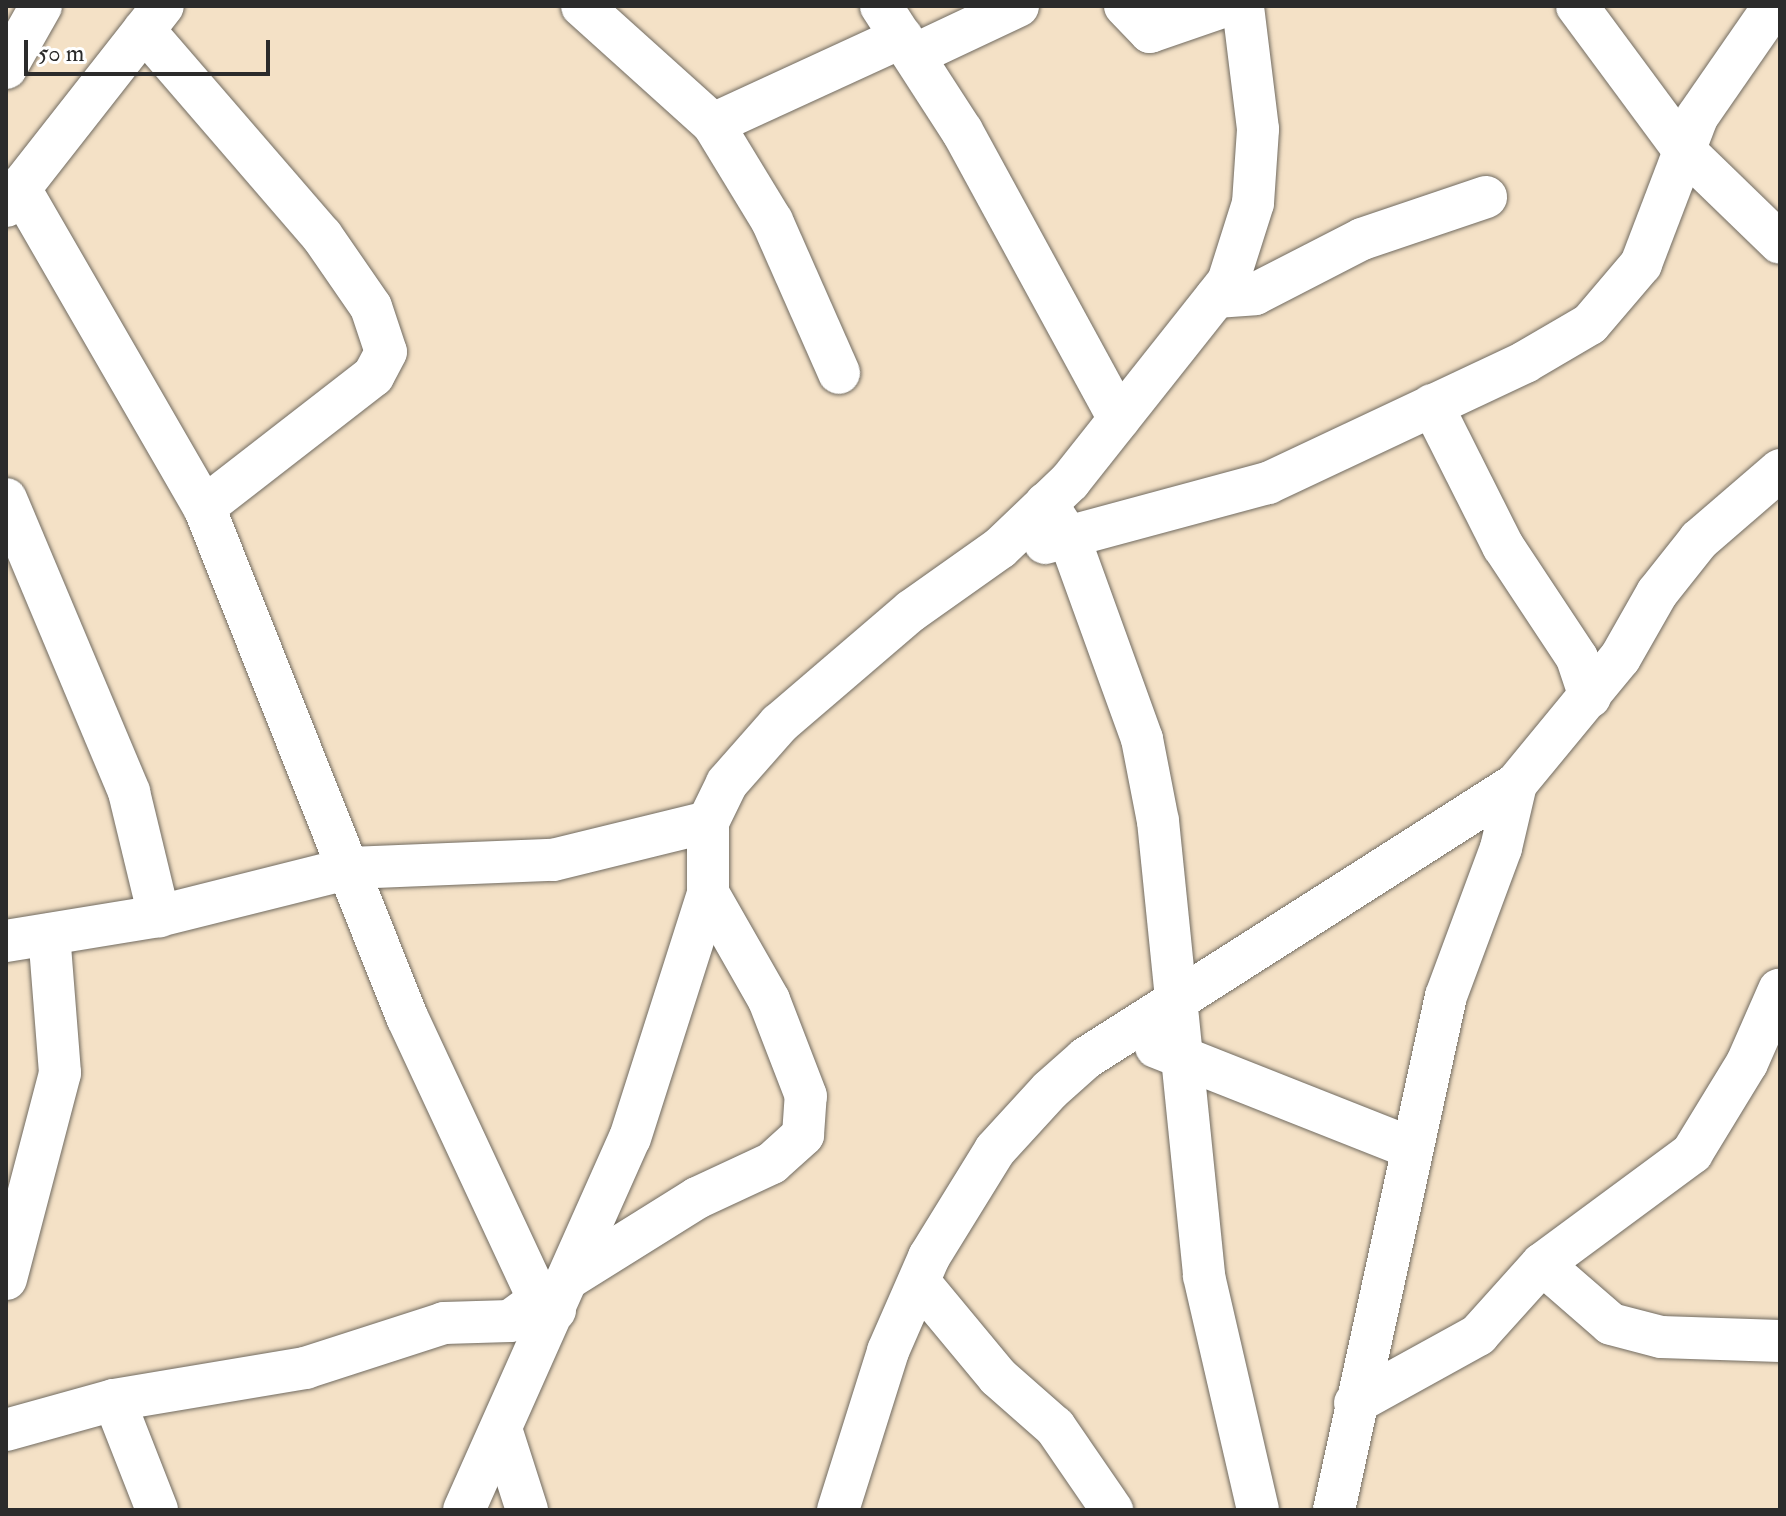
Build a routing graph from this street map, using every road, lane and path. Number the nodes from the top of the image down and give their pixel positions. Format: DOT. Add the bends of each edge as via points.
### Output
graph roads {
  1 [pos="41,6"];
  2 [pos="582,6"];
  3 [pos="1125,6"];
  4 [pos="1225,6"];
  5 [pos="1243,6"];
  6 [pos="1577,6"];
  7 [pos="1774,6"];
  8 [pos="1012,7"];
  9 [pos="154,18"];
  10 [pos="899,33"];
  11 [pos="6,68"];
  12 [pos="713,124"];
  13 [pos="1682,148"];
  14 [pos="12,197"];
  15 [pos="1486,197"];
  16 [pos="1780,243"];
  17 [pos="1216,297"];
  18 [pos="839,373"];
  19 [pos="1432,405"];
  20 [pos="1119,419"];
  21 [pos="1780,470"];
  22 [pos="6,499"];
  23 [pos="1046,503"];
  24 [pos="204,507"];
  25 [pos="1070,540"];
  26 [pos="1000,548"];
  27 [pos="1590,697"];
  28 [pos="1516,784"];
  29 [pos="708,822"];
  30 [pos="350,868"];
  31 [pos="708,893"];
  32 [pos="159,916"];
  33 [pos="49,934"];
  34 [pos="6,941"];
  35 [pos="1779,990"];
  36 [pos="1175,1005"];
  37 [pos="1125,1034"];
  38 [pos="1177,1056"];
  39 [pos="1411,1148"];
  40 [pos="1542,1264"];
  41 [pos="6,1279"];
  42 [pos="920,1283"];
  43 [pos="555,1296"];
  44 [pos="1780,1341"];
  45 [pos="114,1400"];
  46 [pos="1355,1403"];
  47 [pos="6,1430"];
  48 [pos="502,1432"];
  49 [pos="157,1510"];
  50 [pos="464,1510"];
  51 [pos="527,1510"];
  52 [pos="838,1510"];
  53 [pos="1112,1510"];
  54 [pos="1258,1510"];
  55 [pos="1334,1510"];
  1 -- 11 [label="street"];
  2 -- 12 [label="street"];
  3 -- 4 [label="street" via="1150,32"];
  5 -- 17 [label="street" via="1258,129 1253,203 1228,282"];
  6 -- 13 [label="street"];
  7 -- 13 [label="street" via="1716,85"];
  8 -- 10 [label="street"];
  9 -- 14 [label="street"];
  9 -- 24 [label="street" via="322,236 371,307 386,352 373,376"];
  10 -- 12 [label="street"];
  10 -- 20 [label="street" via="1048,282"];
  12 -- 18 [label="street" via="772,221"];
  13 -- 16 [label="street"];
  13 -- 19 [label="street" via="1641,264 1614,301 1525,362"];
  14 -- 24 [label="street"];
  15 -- 17 [label="street" via="1362,239 1255,294"];
  17 -- 20 [label="street"];
  19 -- 25 [label="street" via="1268,483"];
  19 -- 27 [label="street" via="1503,546 1577,658"];
  20 -- 23 [label="street"];
  21 -- 27 [label="street" via="1699,540"];
  22 -- 32 [label="street" via="129,792"];
  23 -- 25 [label="street"];
  23 -- 26 [label="street"];
  24 -- 30 [label="street"];
  25 -- 26 [label="street"];
  25 -- 36 [label="street" via="1142,739"];
  26 -- 29 [label="street" via="911,611 779,724 727,783"];
  27 -- 28 [label="street"];
  28 -- 36 [label="street"];
  28 -- 39 [label="street" via="1501,848 1446,996"];
  29 -- 30 [label="street" via="553,860"];
  29 -- 31 [label="street"];
  30 -- 32 [label="street"];
  30 -- 43 [label="street" via="407,1017"];
  31 -- 43 [label="street" via="630,1138"];
  31 -- 43 [label="street" via="769,1000 806,1096 803,1135 772,1163 697,1198"];
  32 -- 33 [label="street"];
  33 -- 34 [label="street"];
  33 -- 41 [label="street" via="60,1073"];
  35 -- 40 [label="street" via="1747,1063 1692,1153"];
  36 -- 37 [label="street"];
  36 -- 38 [label="street"];
  37 -- 38 [label="street"];
  37 -- 42 [label="street" via="1077,1066 995,1150"];
  38 -- 39 [label="street"];
  38 -- 54 [label="street" via="1204,1276"];
  39 -- 46 [label="street"];
  40 -- 44 [label="street" via="1611,1324 1661,1337"];
  40 -- 46 [label="street" via="1478,1335"];
  42 -- 52 [label="street" via="888,1351"];
  42 -- 53 [label="street" via="998,1377 1055,1427"];
  43 -- 45 [label="street" via="510,1321 444,1323 305,1368"];
  43 -- 48 [label="street"];
  45 -- 47 [label="street"];
  45 -- 49 [label="street"];
  46 -- 55 [label="street"];
  48 -- 50 [label="street"];
  48 -- 51 [label="street"];
}
